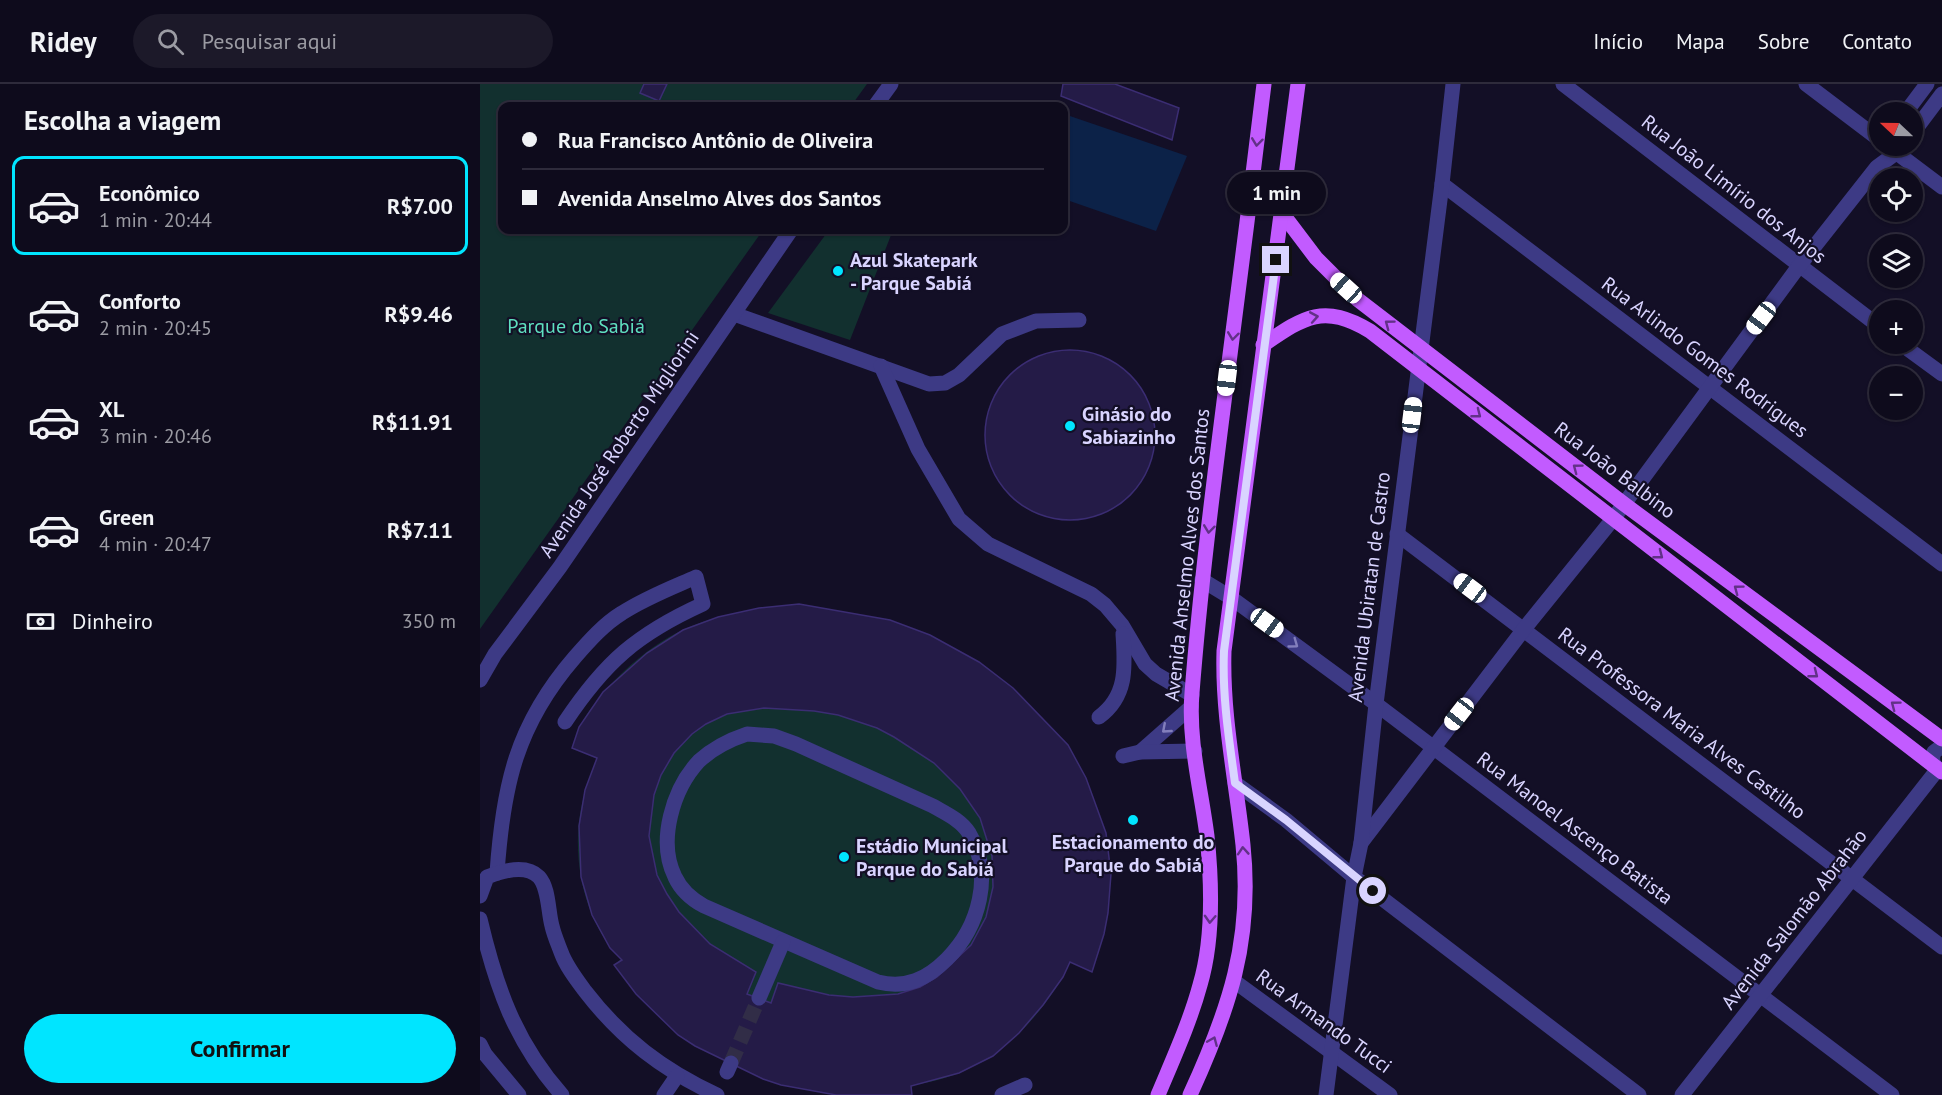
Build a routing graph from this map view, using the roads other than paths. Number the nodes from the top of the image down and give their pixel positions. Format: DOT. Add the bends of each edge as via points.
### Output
graph roads {
  1 [pos="891,84"];
  2 [pos="1264,84"];
  3 [pos="1298,84"];
  4 [pos="1453,84"];
  5 [pos="1563,84"];
  6 [pos="1806,84"];
  7 [pos="1927,84"];
  8 [pos="1942,94"];
  9 [pos="878,102"];
  10 [pos="1914,102"];
  11 [pos="1923,119"];
  12 [pos="1869,132"];
  13 [pos="1885,156"];
  14 [pos="1903,156"];
  15 [pos="1442,184"];
  16 [pos="1942,187"];
  17 [pos="1282,213"];
  18 [pos="788,234"];
  19 [pos="1799,266"];
  20 [pos="734,314"];
  21 [pos="1869,319"];
  22 [pos="1079,320"];
  23 [pos="1263,345"];
  24 [pos="1420,347"];
  25 [pos="1915,354"];
  26 [pos="881,366"];
  27 [pos="1418,368"];
  28 [pos="1942,374"];
  29 [pos="1709,387"];
  30 [pos="1624,504"];
  31 [pos="1613,519"];
  32 [pos="1397,534"];
  33 [pos="1942,564"];
  34 [pos="1202,580"];
  35 [pos="1230,597"];
  36 [pos="1122,625"];
  37 [pos="1524,629"];
  38 [pos="480,680"];
  39 [pos="1192,701"];
  40 [pos="1376,704"];
  41 [pos="1099,717"];
  42 [pos="565,722"];
  43 [pos="1942,740"];
  44 [pos="1942,746"];
  45 [pos="1433,747"];
  46 [pos="1195,751"];
  47 [pos="1140,752"];
  48 [pos="1123,756"];
  49 [pos="1941,771"];
  50 [pos="1235,783"];
  51 [pos="1361,843"];
  52 [pos="497,873"];
  53 [pos="1354,877"];
  54 [pos="1852,879"];
  55 [pos="480,896"];
  56 [pos="480,920"];
  57 [pos="783,942"];
  58 [pos="1942,947"];
  59 [pos="1234,981"];
  60 [pos="1760,994"];
  61 [pos="759,998"];
  62 [pos="480,1044"];
  63 [pos="1331,1050"];
  64 [pos="677,1076"];
  65 [pos="1025,1085"];
  66 [pos="519,1095"];
  67 [pos="562,1095"];
  68 [pos="664,1095"];
  69 [pos="717,1095"];
  70 [pos="1002,1095"];
  71 [pos="1158,1095"];
  72 [pos="1190,1095"];
  73 [pos="1326,1095"];
  74 [pos="1390,1095"];
  75 [pos="1639,1095"];
  76 [pos="1682,1095"];
  77 [pos="1892,1095"];
  1 -- 9 [label="street"];
  2 -- 34 [label="main road, Avenida Anselmo Alves dos Santos, one-way"];
  3 -- 17 [label="main road"];
  4 -- 15 [label="street, Avenida Ubiratan de Castro"];
  5 -- 19 [label="street, Rua João Limírio dos Anjos"];
  6 -- 12 [label="street"];
  7 -- 10 [label="street"];
  8 -- 11 [label="street"];
  13 -- 19 [label="street"];
  14 -- 16 [label="street"];
  15 -- 24 [label="street, Avenida Ubiratan de Castro"];
  15 -- 29 [label="street, Rua Arlindo Gomes Rodrigues"];
  17 -- 23 [label="main road"];
  24 -- 17 [label="main road, Rua João Balbino, one-way" via="1334,278"];
  18 -- 20 [label="street, Avenida José Roberto Migliorini"];
  19 -- 21 [label="street, Rua João Limírio dos Anjos"];
  19 -- 29 [label="street"];
  20 -- 26 [label="street"];
  20 -- 38 [label="street, Avenida José Roberto Migliorini"];
  22 -- 26 [label="street" via="1036,321 1002,334 959,375 945,383 929,384"];
  23 -- 27 [label="main road, Rua João Balbino, one-way" via="1306,318 1329,315 1360,325"];
  23 -- 35 [label="main road"];
  24 -- 27 [label="street, Avenida Ubiratan de Castro"];
  30 -- 24 [label="main road, Rua João Balbino, one-way"];
  25 -- 28 [label="street"];
  26 -- 36 [label="street" via="918,449 959,519 988,544 1091,594"];
  27 -- 31 [label="main road, Rua João Balbino, one-way"];
  27 -- 32 [label="street, Avenida Ubiratan de Castro"];
  29 -- 30 [label="street"];
  29 -- 33 [label="street, Rua Arlindo Gomes Rodrigues"];
  30 -- 31 [label="street"];
  43 -- 30 [label="main road, Rua João Balbino, one-way"];
  31 -- 37 [label="street"];
  31 -- 49 [label="main road, Rua João Balbino, one-way"];
  32 -- 37 [label="street, Rua Professora Maria Alves Castilho"];
  32 -- 40 [label="street, Avenida Ubiratan de Castro"];
  34 -- 35 [label="street, Rua Manoel Ascenço Batista"];
  34 -- 39 [label="main road, Avenida Anselmo Alves dos Santos"];
  35 -- 40 [label="street, Rua Manoel Ascenço Batista, one-way"];
  35 -- 50 [label="main road" via="1223,678"];
  36 -- 39 [label="street" via="1144,664"];
  36 -- 41 [label="street" via="1123,680 1110,709"];
  37 -- 45 [label="street"];
  37 -- 54 [label="street, Rua Professora Maria Alves Castilho"];
  39 -- 46 [label="main road, Avenida Anselmo Alves dos Santos"];
  39 -- 47 [label="street, one-way"];
  40 -- 45 [label="street, Rua Manoel Ascenço Batista"];
  40 -- 51 [label="street, Avenida Ubiratan de Castro"];
  42 -- 52 [label="street" via="591,685 629,647 668,620 703,604 696,577 620,614 591,638 541,702 512,769 504,802"];
  44 -- 49 [label="street, Avenida Salomão Abrahão" via="1932,757"];
  45 -- 51 [label="street"];
  45 -- 60 [label="street, Rua Manoel Ascenço Batista"];
  46 -- 47 [label="street"];
  46 -- 71 [label="main road, Avenida Anselmo Alves dos Santos, one-way" via="1207,837 1207,952 1189,1019"];
  47 -- 48 [label="street"];
  49 -- 54 [label="street, Avenida Salomão Abrahão"];
  50 -- 53 [label="street"];
  59 -- 50 [label="main road, one-way" via="1242,946 1244,883"];
  51 -- 53 [label="street, Avenida Ubiratan de Castro"];
  52 -- 55 [label="street" via="487,877"];
  52 -- 64 [label="street" via="524,870 539,878 552,928 577,981 613,1025"];
  53 -- 63 [label="street, Avenida Ubiratan de Castro"];
  53 -- 75 [label="street"];
  54 -- 58 [label="street, Rua Professora Maria Alves Castilho"];
  54 -- 60 [label="street, Avenida Salomão Abrahão"];
  56 -- 67 [label="street" via="499,991 513,1025"];
  57 -- 57 [label="street" via="888,984 908,984 927,976 960,944 978,909 981,880 969,833 933,806 796,744 759,734 724,743 700,761 676,798 670,818 669,860 685,892 704,906"];
  57 -- 61 [label="street"];
  59 -- 63 [label="street, Rua Armando Tucci"];
  72 -- 59 [label="main road, one-way"];
  60 -- 76 [label="street, Avenida Salomão Abrahão"];
  60 -- 77 [label="street, Rua Manoel Ascenço Batista"];
  62 -- 66 [label="street"];
  63 -- 73 [label="street, Avenida Ubiratan de Castro"];
  63 -- 74 [label="street, Rua Armando Tucci"];
  64 -- 68 [label="street"];
  64 -- 69 [label="street"];
  65 -- 70 [label="street"];
}
